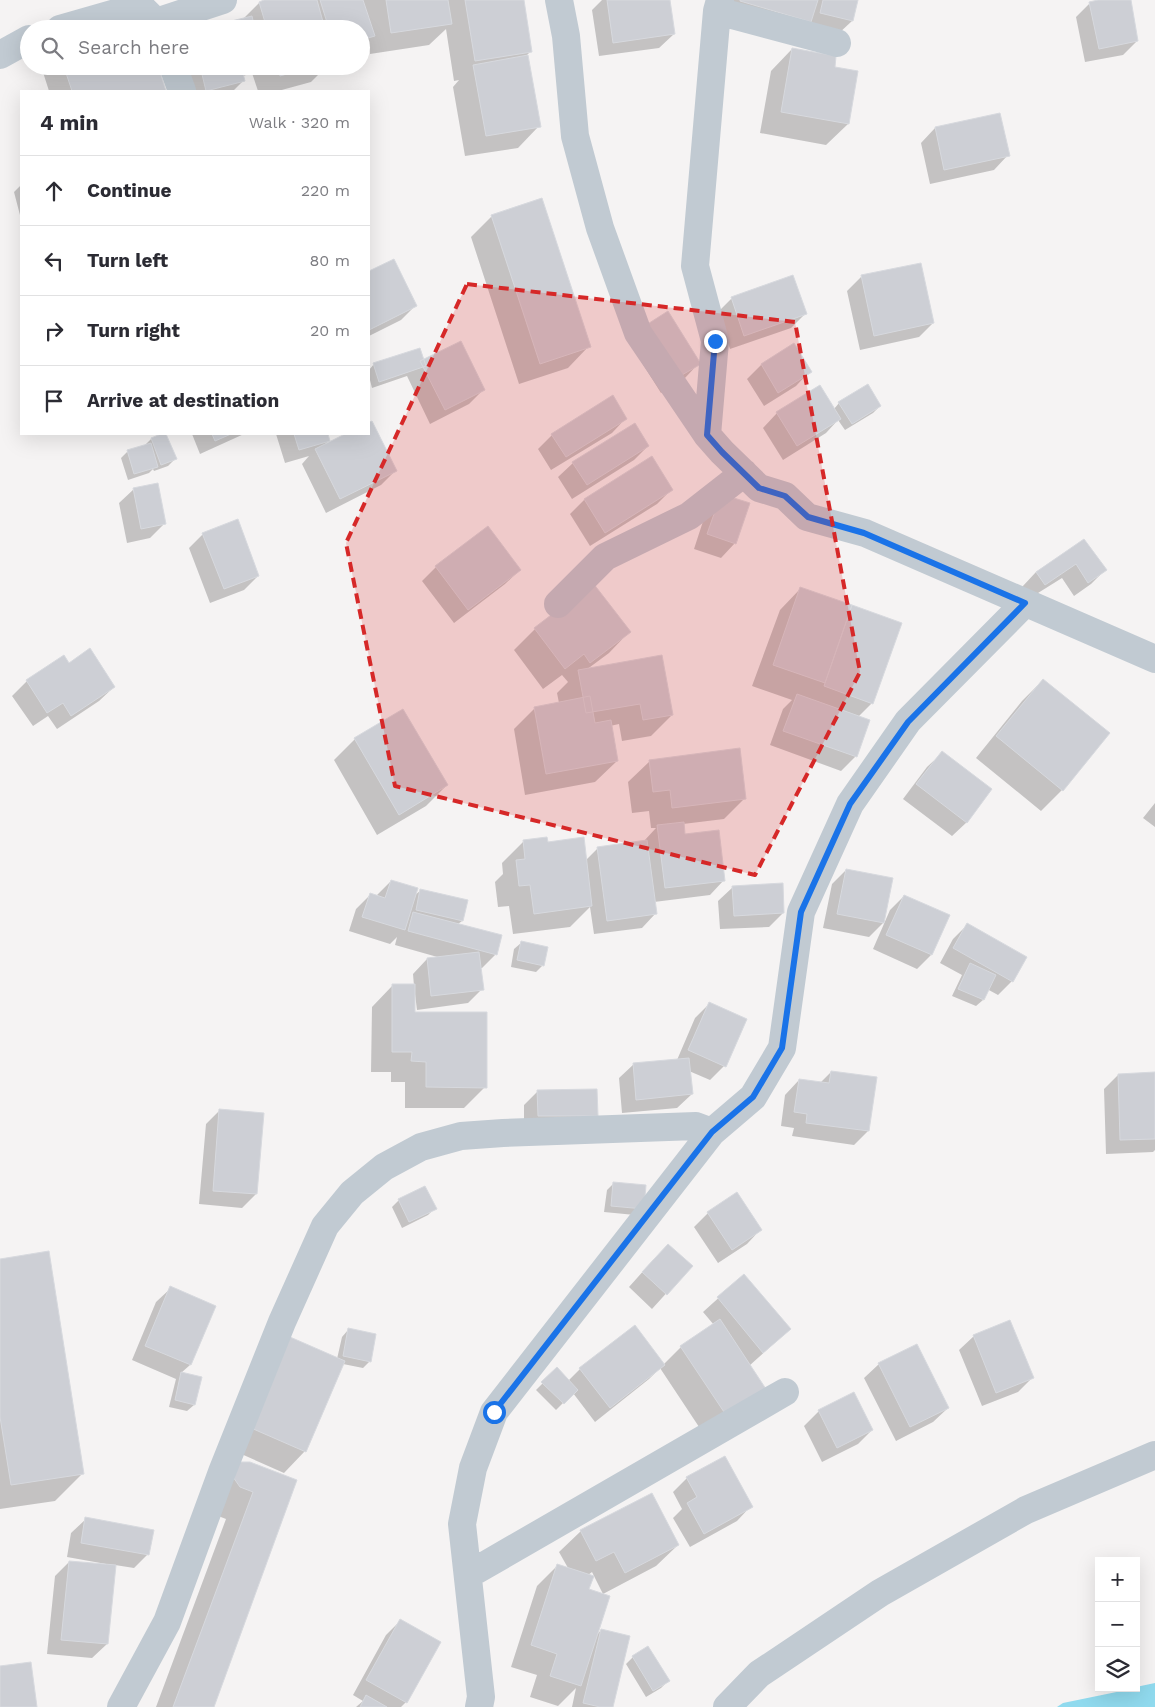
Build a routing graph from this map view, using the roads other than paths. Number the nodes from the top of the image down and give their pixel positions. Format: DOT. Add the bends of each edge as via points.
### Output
graph roads {
  1 [pos="223,0"];
  2 [pos="558,0"];
  3 [pos="718,6"];
  4 [pos="91,20"];
  5 [pos="153,20"];
  6 [pos="171,20"];
  7 [pos="837,43"];
  8 [pos="20,44"];
  9 [pos="0,55"];
  10 [pos="176,75"];
  11 [pos="182,90"];
  12 [pos="707,435"];
  13 [pos="744,473"];
  14 [pos="1025,603"];
  15 [pos="558,604"];
  16 [pos="1155,659"];
  17 [pos="712,1132"];
  18 [pos="784,1392"];
  19 [pos="1155,1455"];
  20 [pos="468,1575"];
  21 [pos="121,1707"];
  22 [pos="479,1707"];
  23 [pos="727,1707"];
  1 -- 6 [label="street"];
  2 -- 12 [label="street" via="566,36 575,136 600,228 638,332"];
  3 -- 7 [label="street"];
  3 -- 12 [label="street" via="695,266 715,341"];
  4 -- 5 [label="street" via="140,6"];
  8 -- 9 [label="street"];
  10 -- 11 [label="street"];
  12 -- 13 [label="street"];
  13 -- 14 [label="street" via="759,488 785,496 808,517 864,533"];
  13 -- 15 [label="street" via="689,516 605,558"];
  14 -- 16 [label="street"];
  14 -- 17 [label="street" via="908,722 850,804 801,912 782,1048 753,1097"];
  17 -- 20 [label="street" via="494,1412 473,1468 462,1524"];
  17 -- 21 [label="street" via="696,1126 461,1136 421,1147 384,1167 352,1193 325,1226 282,1322 222,1472 168,1622"];
  18 -- 20 [label="street"];
  19 -- 23 [label="street" via="1026,1510 880,1594 759,1674"];
  20 -- 22 [label="street" via="481,1697"];
}
